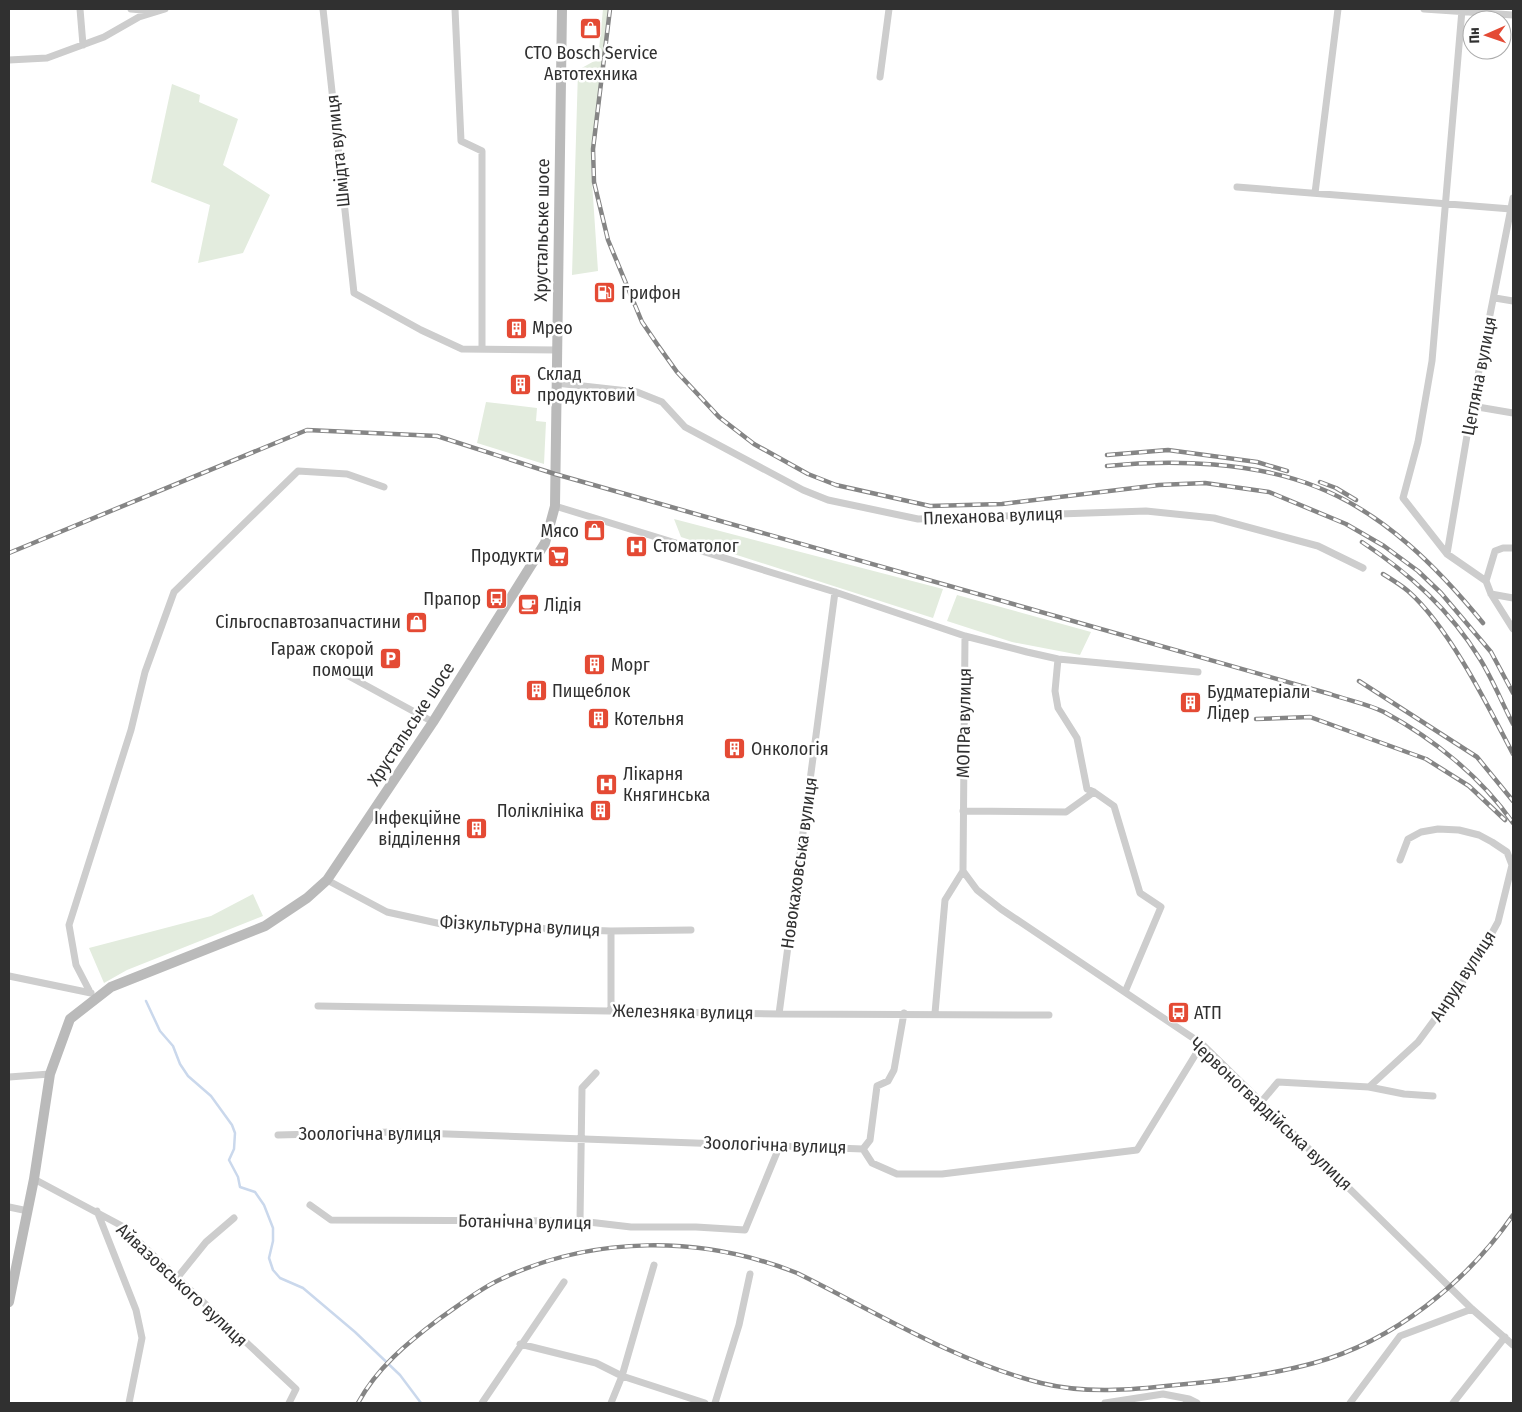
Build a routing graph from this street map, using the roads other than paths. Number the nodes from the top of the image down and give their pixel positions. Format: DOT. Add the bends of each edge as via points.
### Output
graph roads {
  1 [pos="80,9"];
  2 [pos="131,9"];
  3 [pos="165,9"];
  4 [pos="323,9"];
  5 [pos="455,9"];
  6 [pos="562,9"];
  7 [pos="889,9"];
  8 [pos="1338,9"];
  9 [pos="1424,9"];
  10 [pos="1462,10"];
  11 [pos="154,11"];
  12 [pos="83,45"];
  13 [pos="9,60"];
  14 [pos="880,77"];
  15 [pos="1237,187"];
  16 [pos="1315,194"];
  17 [pos="1513,198"];
  18 [pos="1445,202"];
  19 [pos="1511,208"];
  20 [pos="1495,298"];
  21 [pos="1513,301"];
  22 [pos="482,349"];
  23 [pos="557,350"];
  24 [pos="556,383"];
  25 [pos="1472,406"];
  26 [pos="1513,413"];
  27 [pos="384,487"];
  28 [pos="555,506"];
  29 [pos="1513,548"];
  30 [pos="1447,554"];
  31 [pos="1363,568"];
  32 [pos="1486,581"];
  33 [pos="835,592"];
  34 [pos="1491,594"];
  35 [pos="1513,598"];
  36 [pos="1513,629"];
  37 [pos="965,636"];
  38 [pos="1058,659"];
  39 [pos="334,668"];
  40 [pos="1198,672"];
  41 [pos="433,722"];
  42 [pos="1094,792"];
  43 [pos="963,811"];
  44 [pos="1400,860"];
  45 [pos="963,871"];
  46 [pos="327,880"];
  47 [pos="691,930"];
  48 [pos="611,931"];
  49 [pos="9,976"];
  50 [pos="88,990"];
  51 [pos="1125,992"];
  52 [pos="97,998"];
  53 [pos="318,1006"];
  54 [pos="611,1010"];
  55 [pos="904,1013"];
  56 [pos="935,1013"];
  57 [pos="779,1014"];
  58 [pos="1049,1015"];
  59 [pos="1202,1044"];
  60 [pos="596,1073"];
  61 [pos="50,1074"];
  62 [pos="9,1076"];
  63 [pos="1370,1087"];
  64 [pos="1433,1096"];
  65 [pos="1262,1101"];
  66 [pos="278,1135"];
  67 [pos="581,1139"];
  68 [pos="780,1145"];
  69 [pos="863,1149"];
  70 [pos="34,1179"];
  71 [pos="310,1205"];
  72 [pos="9,1207"];
  73 [pos="28,1211"];
  74 [pos="97,1211"];
  75 [pos="234,1218"];
  76 [pos="580,1221"];
  77 [pos="654,1265"];
  78 [pos="750,1274"];
  79 [pos="177,1278"];
  80 [pos="564,1282"];
  81 [pos="9,1302"];
  82 [pos="1472,1309"];
  83 [pos="1505,1337"];
  84 [pos="520,1344"];
  85 [pos="1513,1345"];
  86 [pos="622,1376"];
  87 [pos="1188,1401"];
  88 [pos="129,1403"];
  89 [pos="289,1403"];
  90 [pos="482,1403"];
  91 [pos="611,1403"];
  92 [pos="705,1403"];
  93 [pos="715,1403"];
  94 [pos="1105,1403"];
  95 [pos="1197,1403"];
  96 [pos="1350,1403"];
  97 [pos="1454,1403"];
  1 -- 12 [label="street"];
  2 -- 11 [label="street"];
  3 -- 11 [label="street"];
  4 -- 22 [label="street, Шмідта вулиця" via="354,293 462,349"];
  5 -- 22 [label="street" via="461,141 482,151"];
  6 -- 23 [label="street, Хрустальське шосе"];
  7 -- 14 [label="street"];
  8 -- 16 [label="street"];
  9 -- 10 [label="street"];
  10 -- 18 [label="street"];
  11 -- 12 [label="street"];
  12 -- 13 [label="street" via="47,58"];
  15 -- 16 [label="street"];
  16 -- 18 [label="street"];
  17 -- 19 [label="street, Цегляна вулиця"];
  18 -- 19 [label="street"];
  18 -- 30 [label="street" via="1432,362 1418,442 1403,498"];
  19 -- 20 [label="street, Цегляна вулиця"];
  20 -- 21 [label="street"];
  20 -- 25 [label="street, Цегляна вулиця"];
  22 -- 23 [label="street"];
  23 -- 24 [label="street, Хрустальське шосе"];
  24 -- 28 [label="street, Хрустальське шосе"];
  24 -- 31 [label="street, Плеханова вулиця" via="637,392 662,402 685,428 828,500 918,519 1146,511 1176,513 1214,518 1318,546"];
  25 -- 26 [label="street"];
  25 -- 30 [label="street, Цегляна вулиця"];
  27 -- 50 [label="street" via="348,474 298,471 174,592 145,672 131,730 69,925 76,965"];
  28 -- 33 [label="street"];
  28 -- 41 [label="street, Хрустальське шосе" via="545,543"];
  29 -- 32 [label="street" via="1495,551"];
  30 -- 32 [label="street"];
  32 -- 34 [label="street"];
  33 -- 37 [label="street"];
  33 -- 57 [label="street, Новокаховська вулиця"];
  34 -- 35 [label="street"];
  34 -- 36 [label="street"];
  37 -- 38 [label="street"];
  37 -- 43 [label="street, МОПРа вулиця"];
  38 -- 40 [label="street"];
  38 -- 42 [label="street" via="1055,691 1058,708 1077,738 1086,789"];
  39 -- 41 [label="street"];
  41 -- 46 [label="street, Хрустальське шосе"];
  42 -- 43 [label="street" via="1066,812"];
  42 -- 51 [label="street" via="1114,806 1140,893 1161,907"];
  43 -- 45 [label="street, МОПРа вулиця"];
  44 -- 63 [label="street, Анруд вулиця" via="1408,839 1438,829 1459,830 1492,842 1507,852 1512,865 1498,922 1472,968 1418,1042"];
  45 -- 51 [label="street, Червоногвардійська вулиця" via="977,890 1001,909"];
  45 -- 56 [label="street" via="945,900"];
  46 -- 48 [label="street, Фізкультурна вулиця" via="387,912 446,925"];
  46 -- 52 [label="street, Хрустальське шосе" via="307,898 265,926 111,987"];
  47 -- 48 [label="street, Фізкультурна вулиця"];
  48 -- 54 [label="street"];
  49 -- 50 [label="street"];
  50 -- 52 [label="street"];
  51 -- 59 [label="street, Червоногвардійська вулиця"];
  52 -- 61 [label="street, Хрустальське шосе" via="70,1019"];
  53 -- 54 [label="street, Железняка вулиця"];
  54 -- 57 [label="street, Железняка вулиця"];
  55 -- 56 [label="street, Железняка вулиця"];
  55 -- 57 [label="street, Железняка вулиця"];
  55 -- 69 [label="street" via="894,1070 888,1080 877,1086 870,1140"];
  56 -- 58 [label="street, Железняка вулиця"];
  59 -- 65 [label="street, Червоногвардійська вулиця"];
  59 -- 69 [label="street, Зоологічна вулиця" via="1137,1150 942,1174 897,1174 872,1163"];
  60 -- 67 [label="street" via="582,1088"];
  61 -- 62 [label="street"];
  61 -- 70 [label="street, Хрустальське шосе"];
  63 -- 64 [label="street"];
  63 -- 65 [label="street" via="1278,1082"];
  65 -- 82 [label="street, Червоногвардійська вулиця"];
  66 -- 67 [label="street, Зоологічна вулиця" via="392,1132"];
  67 -- 68 [label="street, Зоологічна вулиця"];
  67 -- 76 [label="street"];
  68 -- 69 [label="street, Зоологічна вулиця"];
  68 -- 76 [label="street, Ботанічна вулиця" via="745,1230 696,1226 630,1227"];
  70 -- 73 [label="street, Хрустальське шосе"];
  70 -- 74 [label="street, Айвазовського вулиця"];
  71 -- 76 [label="street, Ботанічна вулиця" via="331,1220"];
  72 -- 73 [label="street"];
  73 -- 81 [label="street, Хрустальське шосе"];
  74 -- 79 [label="street, Айвазовського вулиця" via="122,1226"];
  74 -- 88 [label="street" via="136,1310 142,1338"];
  75 -- 79 [label="street" via="206,1242"];
  77 -- 86 [label="street"];
  78 -- 93 [label="street" via="739,1325"];
  79 -- 89 [label="street, Айвазовського вулиця" via="296,1389"];
  80 -- 84 [label="street"];
  82 -- 83 [label="street, Червоногвардійська вулиця"];
  82 -- 96 [label="street" via="1400,1336"];
  83 -- 85 [label="street, Червоногвардійська вулиця"];
  83 -- 97 [label="street"];
  84 -- 86 [label="street" via="596,1362"];
  84 -- 90 [label="street"];
  86 -- 91 [label="street"];
  86 -- 92 [label="street"];
  87 -- 94 [label="street" via="1163,1394"];
  87 -- 95 [label="street"];
}
